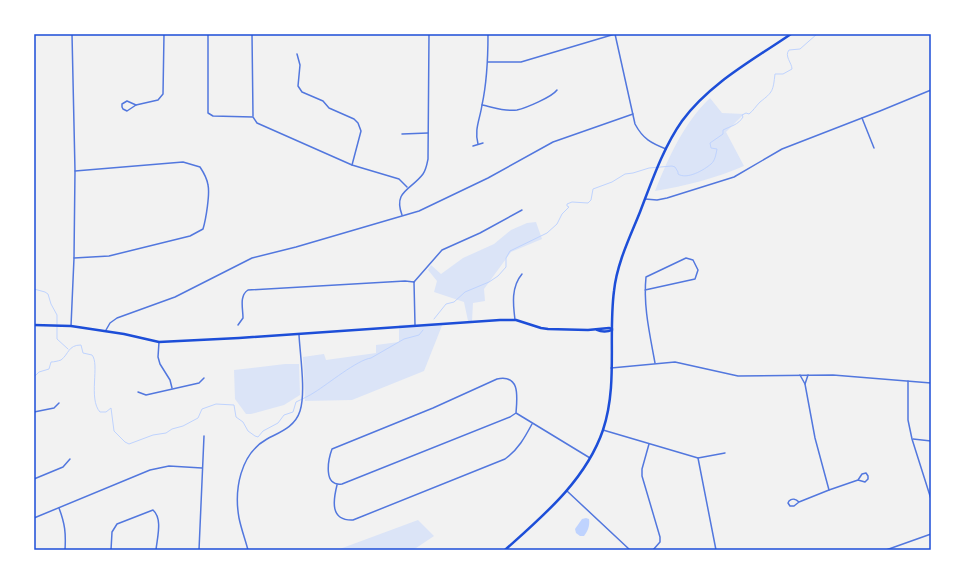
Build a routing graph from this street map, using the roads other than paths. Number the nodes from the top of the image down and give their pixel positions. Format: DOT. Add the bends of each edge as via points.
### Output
graph roads {
  1 [pos="72,34"];
  2 [pos="164,34"];
  3 [pos="208,34"];
  4 [pos="252,34"];
  5 [pos="429,34"];
  6 [pos="488,34"];
  7 [pos="615,34"];
  8 [pos="791,34"];
  9 [pos="297,54"];
  10 [pos="488,62"];
  11 [pos="557,90"];
  12 [pos="931,90"];
  13 [pos="136,105"];
  14 [pos="482,105"];
  15 [pos="633,114"];
  16 [pos="253,117"];
  17 [pos="862,118"];
  18 [pos="428,133"];
  19 [pos="402,134"];
  20 [pos="483,143"];
  21 [pos="478,144"];
  22 [pos="473,146"];
  23 [pos="874,148"];
  24 [pos="666,149"];
  25 [pos="352,166"];
  26 [pos="75,171"];
  27 [pos="407,187"];
  28 [pos="645,199"];
  29 [pos="522,210"];
  30 [pos="402,215"];
  31 [pos="74,258"];
  32 [pos="522,274"];
  33 [pos="414,282"];
  34 [pos="645,290"];
  35 [pos="515,320"];
  36 [pos="34,325"];
  37 [pos="238,325"];
  38 [pos="415,325"];
  39 [pos="71,326"];
  40 [pos="613,330"];
  41 [pos="106,331"];
  42 [pos="299,333"];
  43 [pos="159,342"];
  44 [pos="655,363"];
  45 [pos="612,368"];
  46 [pos="799,375"];
  47 [pos="808,375"];
  48 [pos="204,378"];
  49 [pos="908,381"];
  50 [pos="931,383"];
  51 [pos="805,384"];
  52 [pos="172,389"];
  53 [pos="138,392"];
  54 [pos="59,403"];
  55 [pos="34,412"];
  56 [pos="516,413"];
  57 [pos="532,424"];
  58 [pos="603,430"];
  59 [pos="204,436"];
  60 [pos="912,439"];
  61 [pos="931,441"];
  62 [pos="649,444"];
  63 [pos="725,452"];
  64 [pos="590,458"];
  65 [pos="698,458"];
  66 [pos="70,459"];
  67 [pos="202,468"];
  68 [pos="34,479"];
  69 [pos="858,480"];
  70 [pos="337,485"];
  71 [pos="829,490"];
  72 [pos="566,491"];
  73 [pos="931,499"];
  74 [pos="799,502"];
  75 [pos="59,508"];
  76 [pos="34,518"];
  77 [pos="931,534"];
  78 [pos="65,550"];
  79 [pos="111,550"];
  80 [pos="156,550"];
  81 [pos="199,550"];
  82 [pos="248,550"];
  83 [pos="505,550"];
  84 [pos="630,550"];
  85 [pos="653,550"];
  86 [pos="716,550"];
  87 [pos="886,550"];
  1 -- 26 [label="street"];
  2 -- 13 [label="street" via="162,94 158,100"];
  3 -- 16 [label="street" via="208,113 212,116"];
  4 -- 16 [label="street"];
  5 -- 18 [label="street"];
  6 -- 10 [label="street"];
  7 -- 10 [label="street" via="521,62"];
  7 -- 15 [label="street"];
  8 -- 24 [label="main road" via="703,98 682,121"];
  9 -- 25 [label="street" via="300,65 298,86 302,92 323,101 329,108 358,123 361,131"];
  10 -- 14 [label="street"];
  11 -- 14 [label="street" via="550,97 517,110"];
  12 -- 17 [label="street"];
  13 -- 13 [label="street" via="127,101 122,107 126,111"];
  14 -- 21 [label="street" via="476,126"];
  15 -- 24 [label="street" via="640,134"];
  15 -- 30 [label="street" via="553,142 488,178 419,211"];
  16 -- 25 [label="street" via="257,123"];
  17 -- 23 [label="street"];
  17 -- 28 [label="street" via="782,149 732,178 667,198"];
  18 -- 19 [label="street"];
  18 -- 27 [label="street" via="425,172 415,184"];
  20 -- 21 [label="street"];
  21 -- 22 [label="street"];
  24 -- 28 [label="main road"];
  25 -- 27 [label="street" via="399,179"];
  26 -- 31 [label="street"];
  26 -- 31 [label="street" via="183,162 200,167 206,176 208,186 206,222 203,229 196,233 109,256"];
  27 -- 30 [label="street" via="399,200"];
  28 -- 40 [label="main road" via="619,268 614,291"];
  29 -- 33 [label="street" via="442,250"];
  30 -- 41 [label="street" via="252,258 175,297 117,318 110,323"];
  31 -- 39 [label="street"];
  32 -- 35 [label="street" via="518,278 512,297"];
  33 -- 37 [label="street" via="248,290 242,297 243,318"];
  33 -- 38 [label="street"];
  34 -- 34 [label="street" via="646,277 686,258 693,260 698,270 695,279"];
  34 -- 44 [label="street"];
  35 -- 38 [label="main road"];
  35 -- 40 [label="main road" via="543,328"];
  36 -- 39 [label="main road"];
  38 -- 42 [label="main road"];
  39 -- 41 [label="main road"];
  40 -- 45 [label="main road"];
  41 -- 43 [label="main road"];
  42 -- 43 [label="main road"];
  42 -- 82 [label="street" via="302,394 300,411 288,428 258,446 250,454 238,482 239,516"];
  43 -- 52 [label="street" via="158,357"];
  44 -- 45 [label="street"];
  44 -- 46 [label="street" via="675,362 738,376"];
  45 -- 58 [label="main road" via="609,404"];
  46 -- 47 [label="street"];
  46 -- 51 [label="street"];
  47 -- 49 [label="street"];
  47 -- 51 [label="street"];
  48 -- 52 [label="street" via="199,383"];
  49 -- 50 [label="street"];
  49 -- 60 [label="street" via="908,420"];
  51 -- 71 [label="street" via="815,438"];
  52 -- 53 [label="street" via="146,396"];
  54 -- 55 [label="street" via="54,408"];
  56 -- 57 [label="street"];
  56 -- 70 [label="street"];
  56 -- 70 [label="street" via="517,396 514,383 508,379 497,379 332,449 328,469 332,482"];
  57 -- 64 [label="street"];
  57 -- 70 [label="street" via="521,443 505,459 353,520 341,518 336,513 334,506"];
  58 -- 62 [label="street"];
  58 -- 64 [label="main road"];
  59 -- 67 [label="street"];
  60 -- 61 [label="street"];
  60 -- 73 [label="street"];
  62 -- 65 [label="street"];
  62 -- 85 [label="street" via="642,469 643,482 660,537 660,542"];
  63 -- 65 [label="street"];
  64 -- 72 [label="main road"];
  65 -- 86 [label="street"];
  66 -- 68 [label="street" via="63,467"];
  67 -- 75 [label="street" via="168,466 150,470"];
  67 -- 81 [label="street"];
  69 -- 69 [label="street" via="865,482 868,476 863,473"];
  69 -- 71 [label="street"];
  71 -- 74 [label="street"];
  72 -- 83 [label="main road"];
  72 -- 84 [label="street"];
  74 -- 74 [label="street" via="792,499 788,503 792,506"];
  75 -- 76 [label="street"];
  75 -- 78 [label="street" via="66,533"];
  77 -- 87 [label="street"];
  79 -- 80 [label="street" via="112,532 117,524 153,510 158,519"];
}
